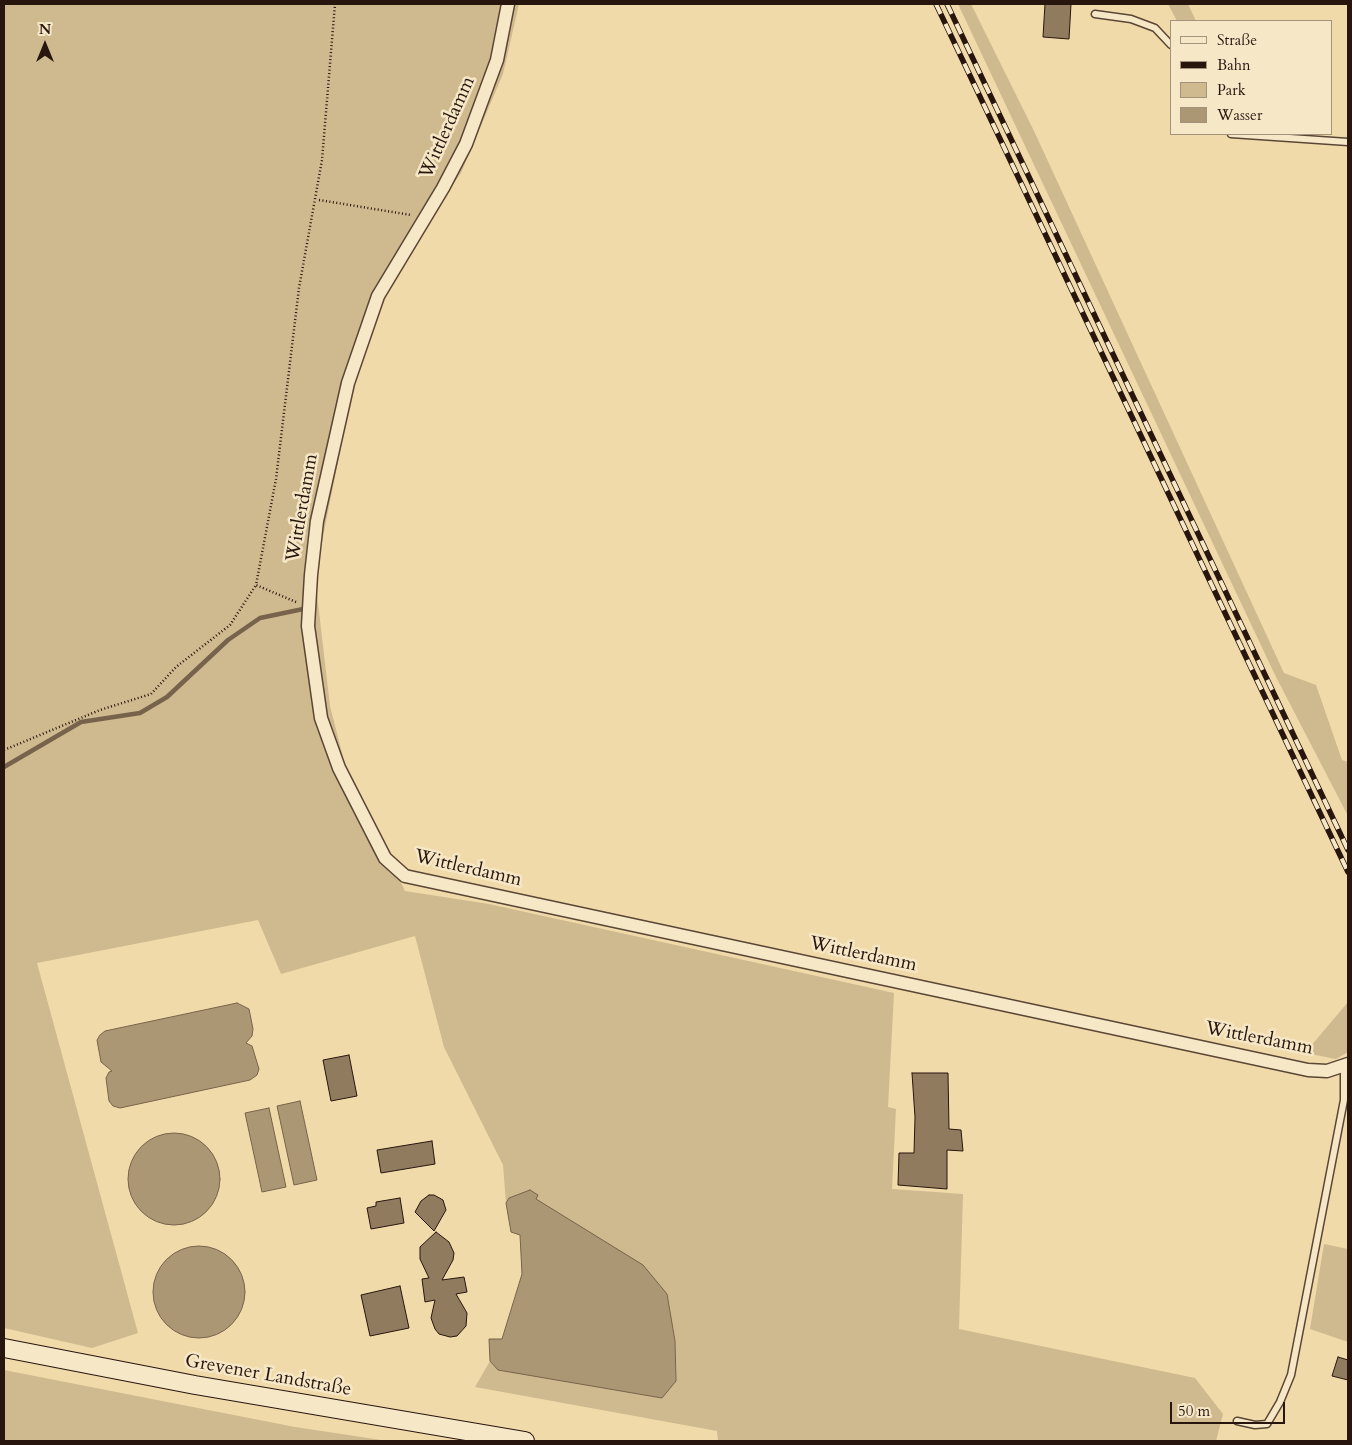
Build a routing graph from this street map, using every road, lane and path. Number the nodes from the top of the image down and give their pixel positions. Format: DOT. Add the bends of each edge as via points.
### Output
graph roads {
  1 [pos="336,4"];
  2 [pos="508,4"];
  3 [pos="1094,14"];
  4 [pos="1170,44"];
  5 [pos="1246,135"];
  6 [pos="1348,142"];
  7 [pos="319,200"];
  8 [pos="424,217"];
  9 [pos="256,585"];
  10 [pos="309,608"];
  11 [pos="4,750"];
  12 [pos="1346,1065"];
  13 [pos="4,1348"];
  14 [pos="1237,1421"];
  15 [pos="526,1441"];
  1 -- 9 [label="path" via="322,160 299,288 276,479"];
  2 -- 8 [label="street, Wittlerdamm" via="497,60 466,144"];
  3 -- 4 [label="lane" via="1131,19 1155,28"];
  5 -- 6 [label="lane"];
  7 -- 8 [label="path"];
  8 -- 10 [label="street, Wittlerdamm" via="378,296 348,384 317,521"];
  9 -- 10 [label="path"];
  9 -- 11 [label="path" via="230,626 176,667 151,694 100,710"];
  10 -- 12 [label="street, Wittlerdamm" via="308,626 321,718 339,768 385,858 405,876 1308,1070 1326,1071"];
  12 -- 14 [label="lane" via="1344,1100 1291,1375 1267,1424"];
  13 -- 15 [label="street, Grevener Landstraße" via="195,1385"];
}
